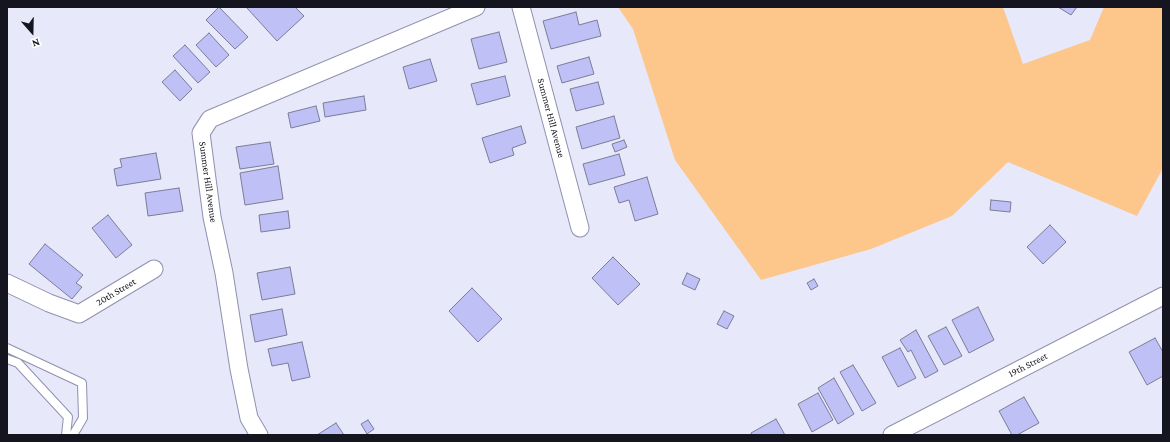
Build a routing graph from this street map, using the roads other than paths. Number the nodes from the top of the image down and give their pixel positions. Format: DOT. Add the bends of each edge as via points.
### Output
graph roads {
  1 [pos="476,7"];
  2 [pos="522,7"];
  3 [pos="580,228"];
  4 [pos="154,269"];
  5 [pos="7,283"];
  6 [pos="1163,296"];
  7 [pos="7,348"];
  8 [pos="7,358"];
  9 [pos="66,435"];
  10 [pos="73,435"];
  11 [pos="259,435"];
  12 [pos="892,435"];
  1 -- 11 [label="street, Summer Hill Avenue" via="210,119 201,132 212,217 224,273 239,369 249,418"];
  2 -- 3 [label="street, Summer Hill Avenue"];
  4 -- 5 [label="street, 20th Street" via="79,314"];
  6 -- 12 [label="street, 19th Street"];
  7 -- 10 [label="lane" via="82,383 83,418"];
  8 -- 9 [label="lane" via="18,363 68,417"];
}
